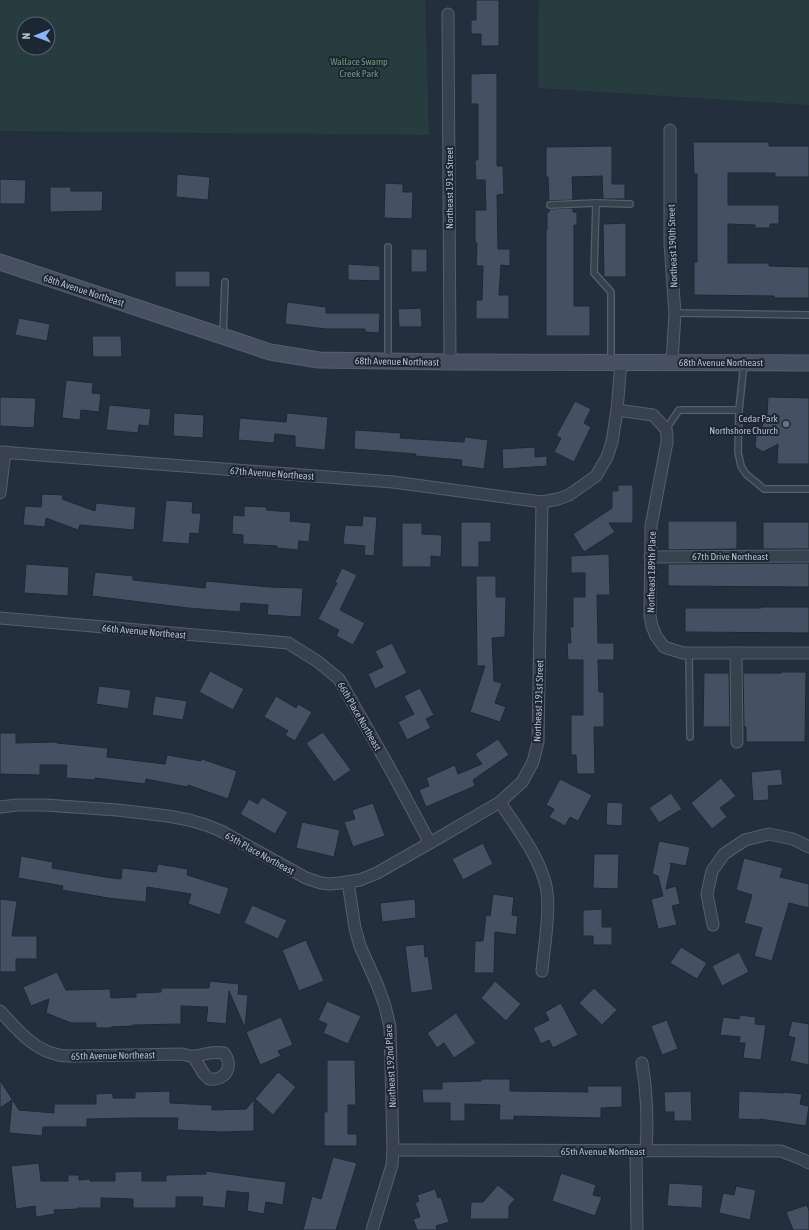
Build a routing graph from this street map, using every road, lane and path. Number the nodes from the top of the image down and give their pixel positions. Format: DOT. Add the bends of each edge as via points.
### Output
graph roads {
  1 [pos="448,14"];
  2 [pos="670,130"];
  3 [pos="596,203"];
  4 [pos="630,204"];
  5 [pos="550,205"];
  6 [pos="388,247"];
  7 [pos="0,262"];
  8 [pos="225,282"];
  9 [pos="674,313"];
  10 [pos="809,315"];
  11 [pos="223,336"];
  12 [pos="388,361"];
  13 [pos="450,362"];
  14 [pos="616,362"];
  15 [pos="672,362"];
  16 [pos="744,362"];
  17 [pos="809,363"];
  18 [pos="616,410"];
  19 [pos="739,410"];
  20 [pos="666,428"];
  21 [pos="2,452"];
  22 [pos="809,489"];
  23 [pos="0,494"];
  24 [pos="542,502"];
  25 [pos="650,556"];
  26 [pos="809,556"];
  27 [pos="0,618"];
  28 [pos="288,643"];
  29 [pos="689,653"];
  30 [pos="736,653"];
  31 [pos="809,654"];
  32 [pos="690,737"];
  33 [pos="737,742"];
  34 [pos="500,802"];
  35 [pos="0,807"];
  36 [pos="430,843"];
  37 [pos="809,847"];
  38 [pos="348,882"];
  39 [pos="713,925"];
  40 [pos="542,971"];
  41 [pos="0,1011"];
  42 [pos="193,1056"];
  43 [pos="642,1063"];
  44 [pos="394,1150"];
  45 [pos="641,1151"];
  46 [pos="809,1163"];
  47 [pos="372,1230"];
  48 [pos="637,1230"];
  1 -- 13 [label="street, Northeast 191st Street"];
  2 -- 9 [label="street, Northeast 190th Street" via="670,244"];
  3 -- 4 [label="lane"];
  3 -- 5 [label="lane"];
  3 -- 14 [label="lane" via="594,273 611,292"];
  6 -- 12 [label="lane"];
  7 -- 11 [label="street, 68th Avenue Northeast"];
  8 -- 11 [label="lane"];
  9 -- 10 [label="lane"];
  9 -- 15 [label="street, Northeast 190th Street"];
  11 -- 12 [label="street, 68th Avenue Northeast" via="270,352 319,360"];
  12 -- 13 [label="street, 68th Avenue Northeast"];
  13 -- 14 [label="street, 68th Avenue Northeast"];
  14 -- 15 [label="street, 68th Avenue Northeast"];
  14 -- 18 [label="street"];
  15 -- 16 [label="street, 68th Avenue Northeast"];
  16 -- 17 [label="street, 68th Avenue Northeast"];
  16 -- 19 [label="lane"];
  18 -- 20 [label="street" via="653,415"];
  18 -- 24 [label="street" via="612,442 596,476 569,495"];
  19 -- 20 [label="lane" via="679,410"];
  19 -- 22 [label="lane" via="738,452 746,474 764,489"];
  20 -- 25 [label="street, Northeast 189th Place" via="667,442 652,526"];
  21 -- 23 [label="street"];
  21 -- 24 [label="street, 67th Avenue Northeast" via="393,482"];
  24 -- 34 [label="street, Northeast 191st Street" via="538,742 528,773"];
  25 -- 26 [label="street, 67th Drive Northeast"];
  25 -- 29 [label="street, Northeast 189th Place" via="650,616 656,636 664,647 672,651"];
  27 -- 28 [label="street, 66th Avenue Northeast"];
  28 -- 36 [label="street, 66th Place Northeast" via="317,661 339,679"];
  29 -- 30 [label="street, Northeast 189th Place"];
  29 -- 32 [label="lane"];
  30 -- 31 [label="street, Northeast 189th Place"];
  30 -- 33 [label="street"];
  34 -- 36 [label="street, 65th Place Northeast"];
  34 -- 40 [label="street" via="535,857 546,883 547,912"];
  35 -- 38 [label="street, 65th Place Northeast" via="45,805 117,810 189,820 221,831 306,878 330,884"];
  36 -- 38 [label="street, 65th Place Northeast" via="377,873"];
  37 -- 39 [label="street" via="793,839 769,834 744,840 724,854 712,871 708,894"];
  38 -- 44 [label="street, Northeast 192nd Place" via="360,946 377,984 390,1027"];
  41 -- 42 [label="street, 65th Avenue Northeast" via="33,1044 59,1055"];
  43 -- 45 [label="street" via="647,1131"];
  44 -- 45 [label="street, 65th Avenue Northeast"];
  44 -- 47 [label="street, Northeast 192nd Place" via="392,1166"];
  45 -- 46 [label="street, 65th Avenue Northeast" via="781,1151"];
  45 -- 48 [label="street"];
}
